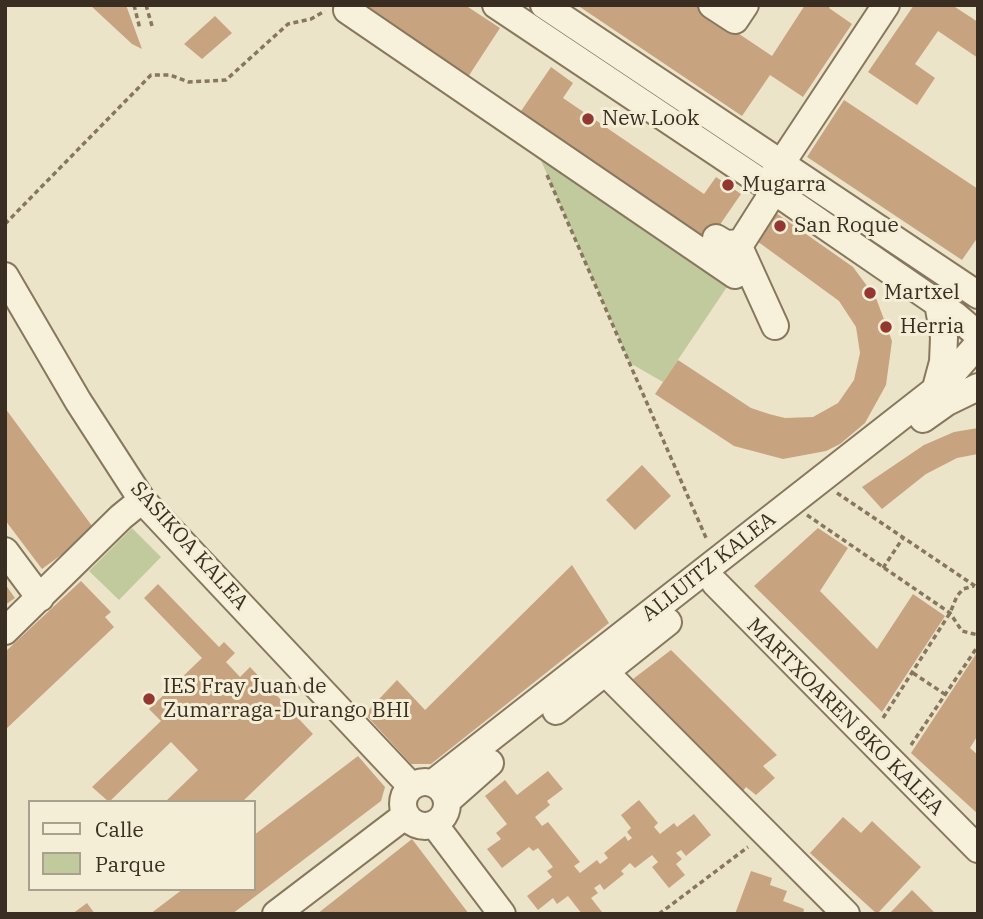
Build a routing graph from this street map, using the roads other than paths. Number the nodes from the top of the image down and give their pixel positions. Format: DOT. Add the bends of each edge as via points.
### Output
graph roads {
  1 [pos="496,5"];
  2 [pos="544,5"];
  3 [pos="712,5"];
  4 [pos="745,5"];
  5 [pos="886,5"];
  6 [pos="349,6"];
  7 [pos="774,181"];
  8 [pos="735,275"];
  9 [pos="5,277"];
  10 [pos="978,295"];
  11 [pos="938,303"];
  12 [pos="775,326"];
  13 [pos="978,338"];
  14 [pos="978,387"];
  15 [pos="936,388"];
  16 [pos="142,500"];
  17 [pos="5,551"];
  18 [pos="715,583"];
  19 [pos="40,598"];
  20 [pos="5,631"];
  21 [pos="606,673"];
  22 [pos="430,790"];
  23 [pos="406,815"];
  24 [pos="434,824"];
  25 [pos="978,849"];
  26 [pos="276,914"];
  27 [pos="502,914"];
  28 [pos="846,914"];
  1 -- 7 [label="street"];
  2 -- 7 [label="street"];
  3 -- 4 [label="street" via="735,20"];
  5 -- 7 [label="street"];
  6 -- 8 [label="street" via="346,10"];
  7 -- 10 [label="street"];
  7 -- 11 [label="street"];
  7 -- 12 [label="street" via="729,240 740,249"];
  9 -- 16 [label="street, SASIKOA KALEA"];
  11 -- 13 [label="street"];
  11 -- 15 [label="street" via="944,337"];
  13 -- 15 [label="street, ALLUITZ KALEA" via="957,371"];
  14 -- 18 [label="street, ALLUITZ KALEA" via="947,402"];
  15 -- 22 [label="street, ALLUITZ KALEA"];
  16 -- 19 [label="street"];
  16 -- 22 [label="street, SASIKOA KALEA"];
  17 -- 19 [label="street"];
  18 -- 21 [label="street, ALLUITZ KALEA"];
  18 -- 25 [label="street, MARTXOAREN 8KO KALEA"];
  19 -- 20 [label="street"];
  21 -- 22 [label="street, ALLUITZ KALEA" via="465,783"];
  21 -- 28 [label="street"];
  22 -- 23 [label="street" via="404,797"];
  22 -- 24 [label="street" via="444,815"];
  23 -- 24 [label="street" via="415,824"];
  23 -- 26 [label="street"];
  24 -- 27 [label="street"];
}
